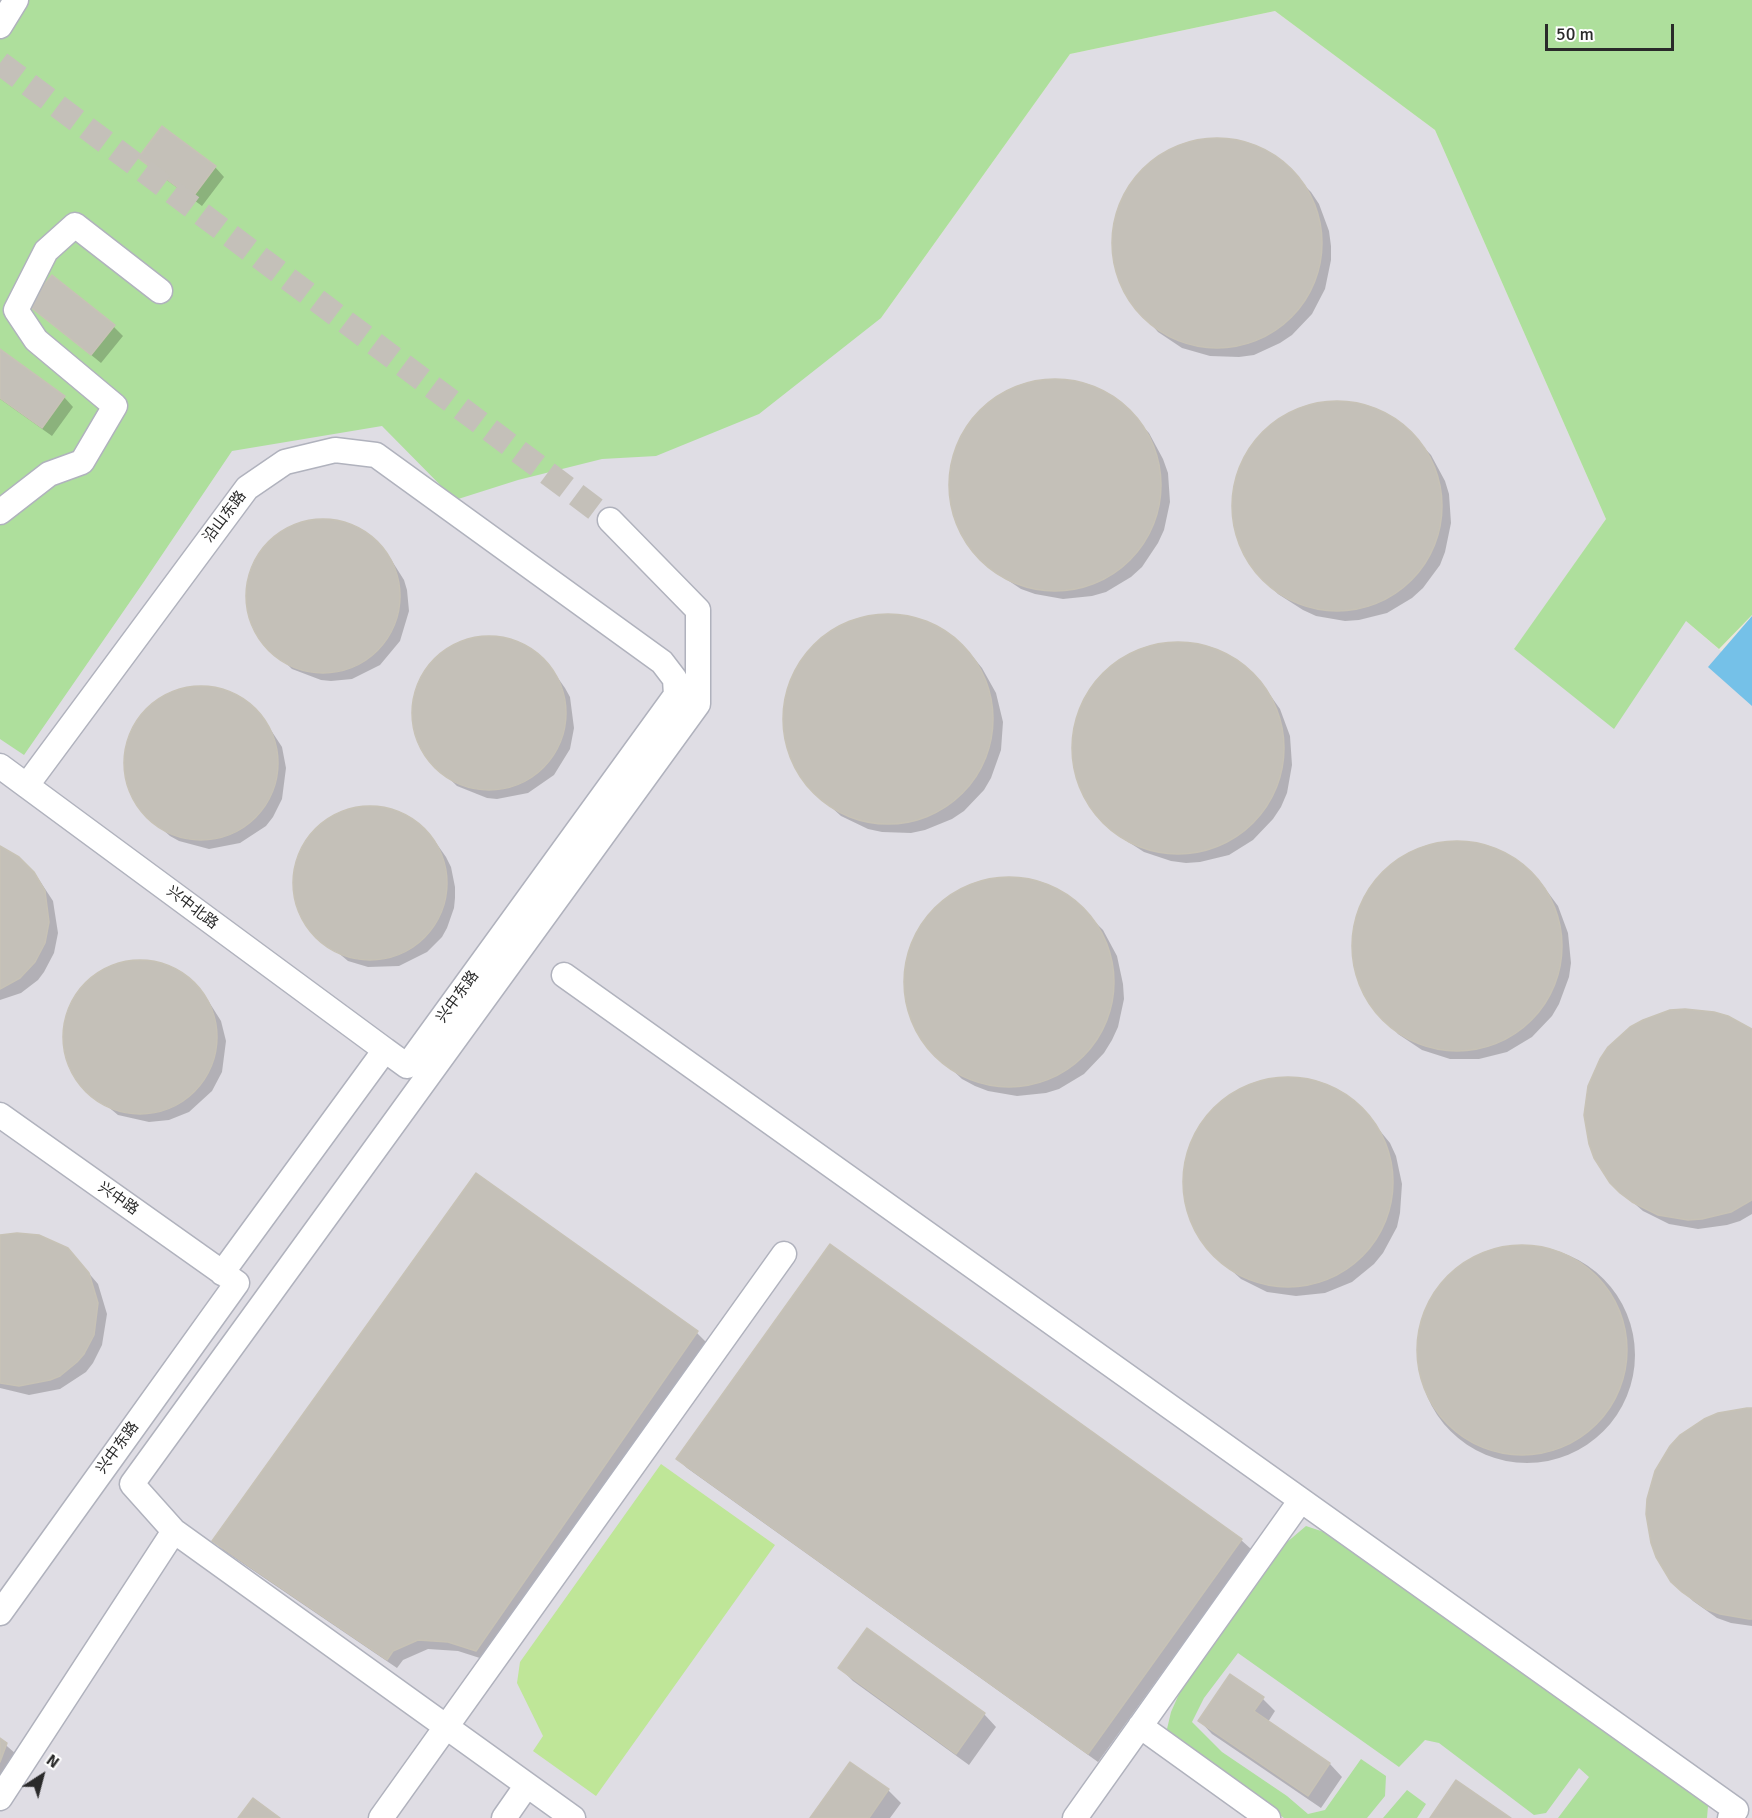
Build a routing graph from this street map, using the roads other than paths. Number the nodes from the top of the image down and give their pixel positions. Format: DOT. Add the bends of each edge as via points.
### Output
graph roads {
  1 [pos="16,0"];
  2 [pos="0,26"];
  3 [pos="160,291"];
  4 [pos="0,512"];
  5 [pos="610,520"];
  6 [pos="675,679"];
  7 [pos="0,766"];
  8 [pos="27,785"];
  9 [pos="564,975"];
  10 [pos="385,1050"];
  11 [pos="0,1115"];
  12 [pos="784,1254"];
  13 [pos="230,1278"];
  14 [pos="1301,1500"];
  15 [pos="174,1531"];
  16 [pos="0,1613"];
  17 [pos="1140,1726"];
  18 [pos="446,1727"];
  19 [pos="526,1785"];
  20 [pos="0,1798"];
  21 [pos="385,1817"];
  22 [pos="504,1818"];
  23 [pos="573,1818"];
  24 [pos="1075,1818"];
  25 [pos="1268,1818"];
  26 [pos="1730,1818"];
  1 -- 2 [label="lane"];
  3 -- 4 [label="lane" via="75,225 46,251 16,310 36,340 116,406 82,462 49,474"];
  5 -- 15 [label="lane" via="698,610 698,704 132,1484"];
  6 -- 8 [label="lane, 沿山东路" via="662,662 376,455 335,450 285,462 247,488"];
  6 -- 10 [label="lane, 兴中东路" via="676,695 407,1066"];
  7 -- 8 [label="lane, 兴中北路"];
  8 -- 10 [label="lane, 兴中北路"];
  9 -- 14 [label="lane"];
  10 -- 13 [label="lane, 兴中东路"];
  11 -- 13 [label="lane, 兴中路"];
  12 -- 18 [label="lane"];
  13 -- 16 [label="lane, 兴中东路"];
  14 -- 17 [label="lane"];
  14 -- 26 [label="lane" via="1736,1810"];
  15 -- 18 [label="lane"];
  15 -- 20 [label="lane"];
  17 -- 24 [label="lane"];
  17 -- 25 [label="lane"];
  18 -- 19 [label="lane"];
  18 -- 21 [label="lane"];
  19 -- 22 [label="lane"];
  19 -- 23 [label="lane"];
}
